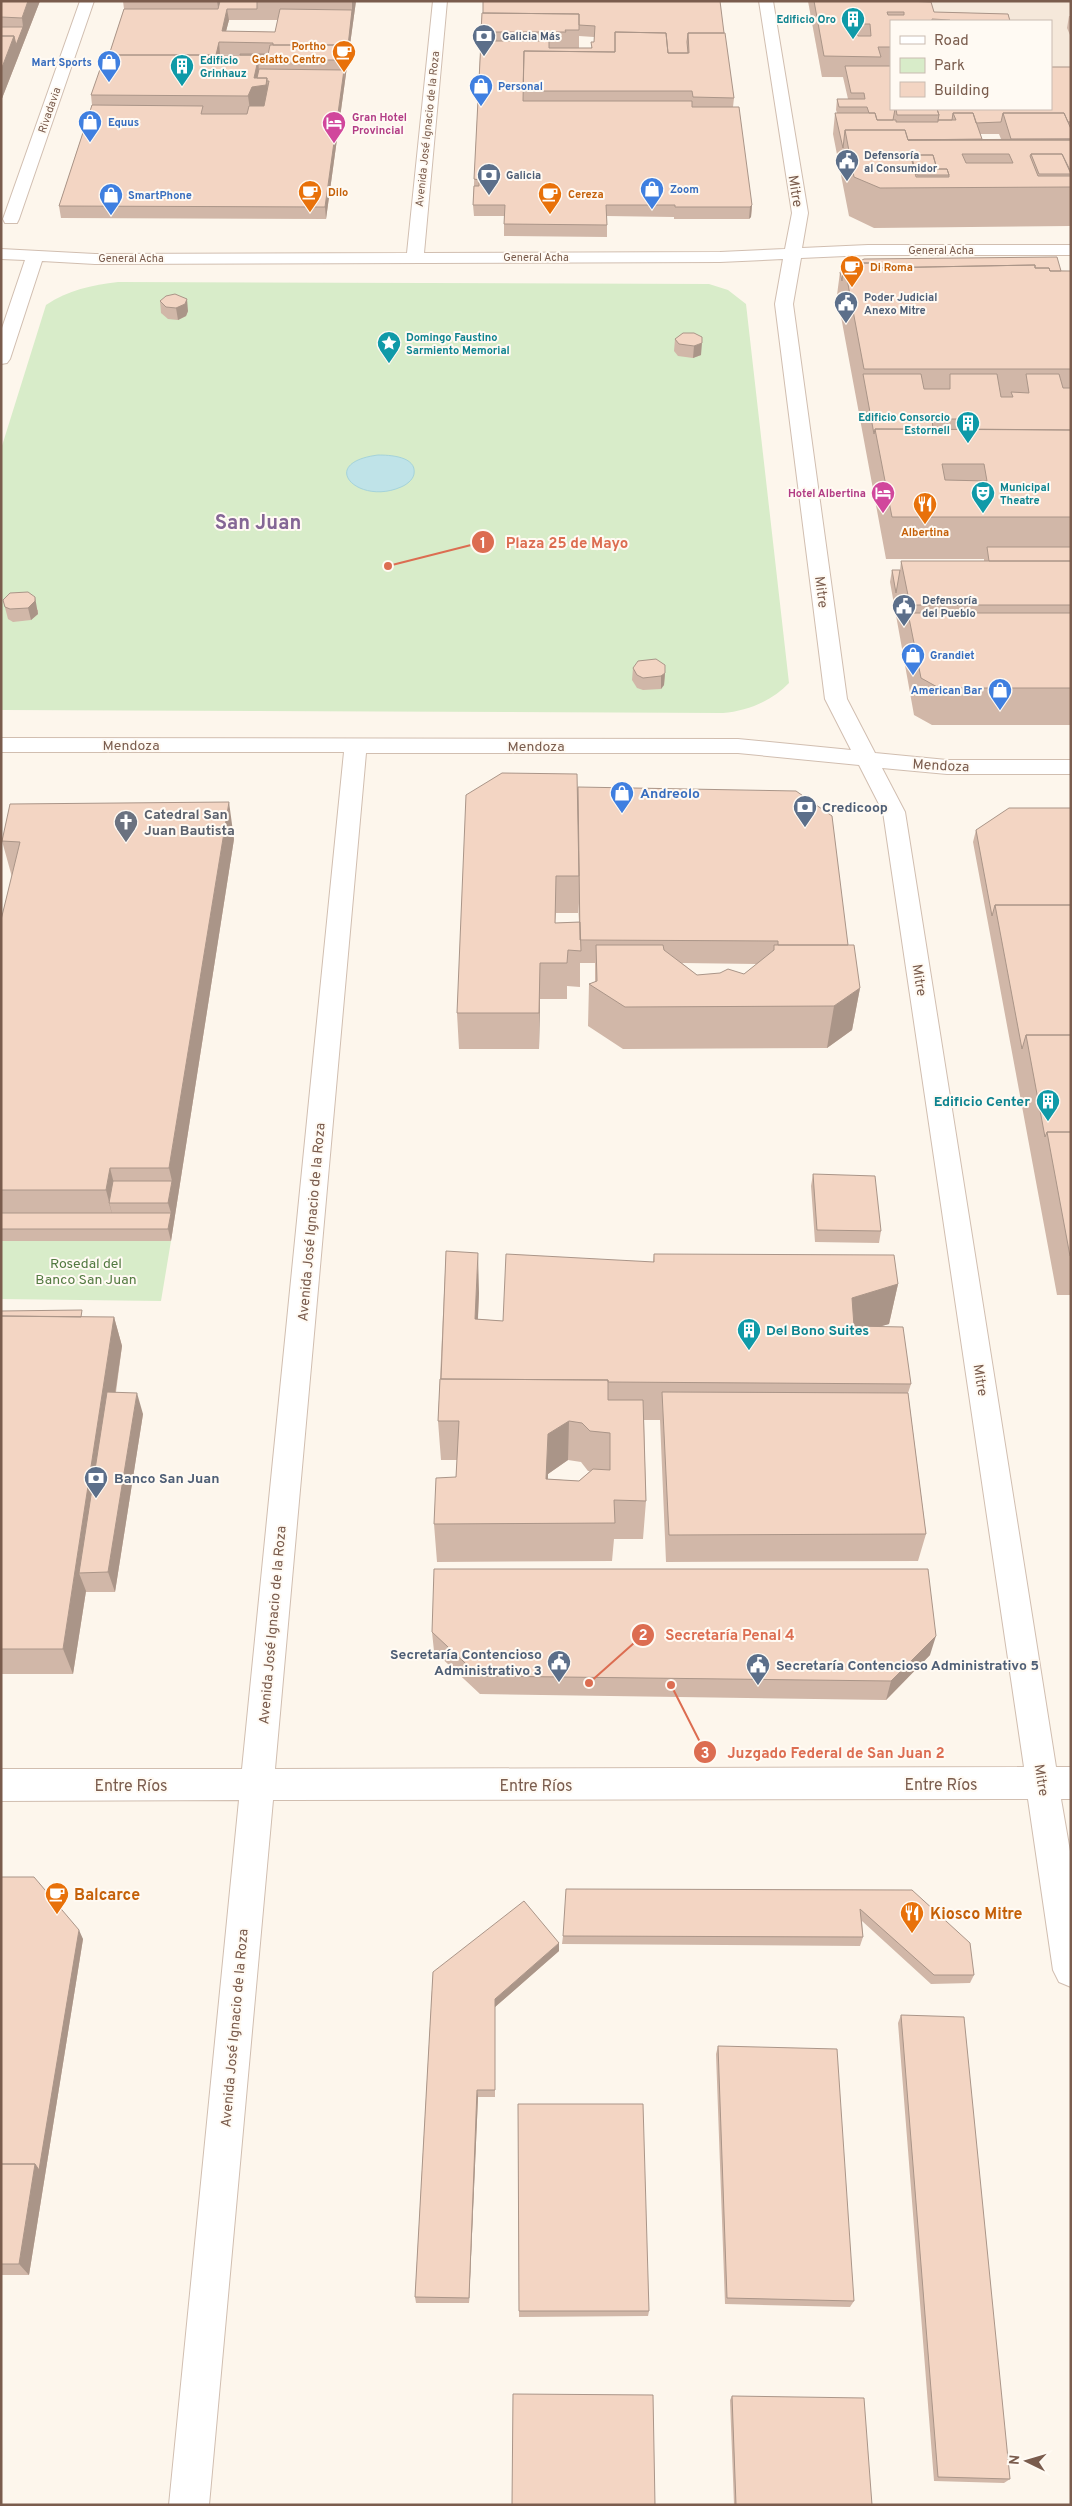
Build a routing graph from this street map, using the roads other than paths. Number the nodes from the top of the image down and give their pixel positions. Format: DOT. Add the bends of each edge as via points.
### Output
graph roads {
  1 [pos="86,1"];
  2 [pos="440,1"];
  3 [pos="766,1"];
  4 [pos="11,219"];
  5 [pos="1071,250"];
  6 [pos="1,254"];
  7 [pos="793,254"];
  8 [pos="35,256"];
  9 [pos="414,258"];
  10 [pos="1,359"];
  11 [pos="1,745"];
  12 [pos="356,746"];
  13 [pos="867,759"];
  14 [pos="1071,767"];
  15 [pos="1056,1783"];
  16 [pos="1,1785"];
  17 [pos="257,1785"];
  18 [pos="1071,1970"];
  19 [pos="189,2505"];
  1 -- 4 [label="street, Rivadavia"];
  2 -- 9 [label="street, Avenida José Ignacio de la Roza"];
  3 -- 7 [label="street, Mitre" via="800,213"];
  5 -- 7 [label="street, General Acha" via="868,250"];
  6 -- 8 [label="street, General Acha"];
  7 -- 9 [label="street, General Acha"];
  7 -- 13 [label="street, Mitre" via="784,304 836,699"];
  8 -- 9 [label="street, General Acha" via="95,259"];
  8 -- 10 [label="street"];
  11 -- 12 [label="street, Mendoza"];
  12 -- 13 [label="street, Mendoza" via="738,746"];
  12 -- 17 [label="street, Avenida José Ignacio de la Roza"];
  13 -- 14 [label="street, Mendoza" via="948,766"];
  13 -- 15 [label="street, Mitre" via="894,812"];
  15 -- 17 [label="street, Entre Ríos"];
  15 -- 18 [label="street, Mitre"];
  16 -- 17 [label="street, Entre Ríos"];
  17 -- 19 [label="street, Avenida José Ignacio de la Roza"];
}
